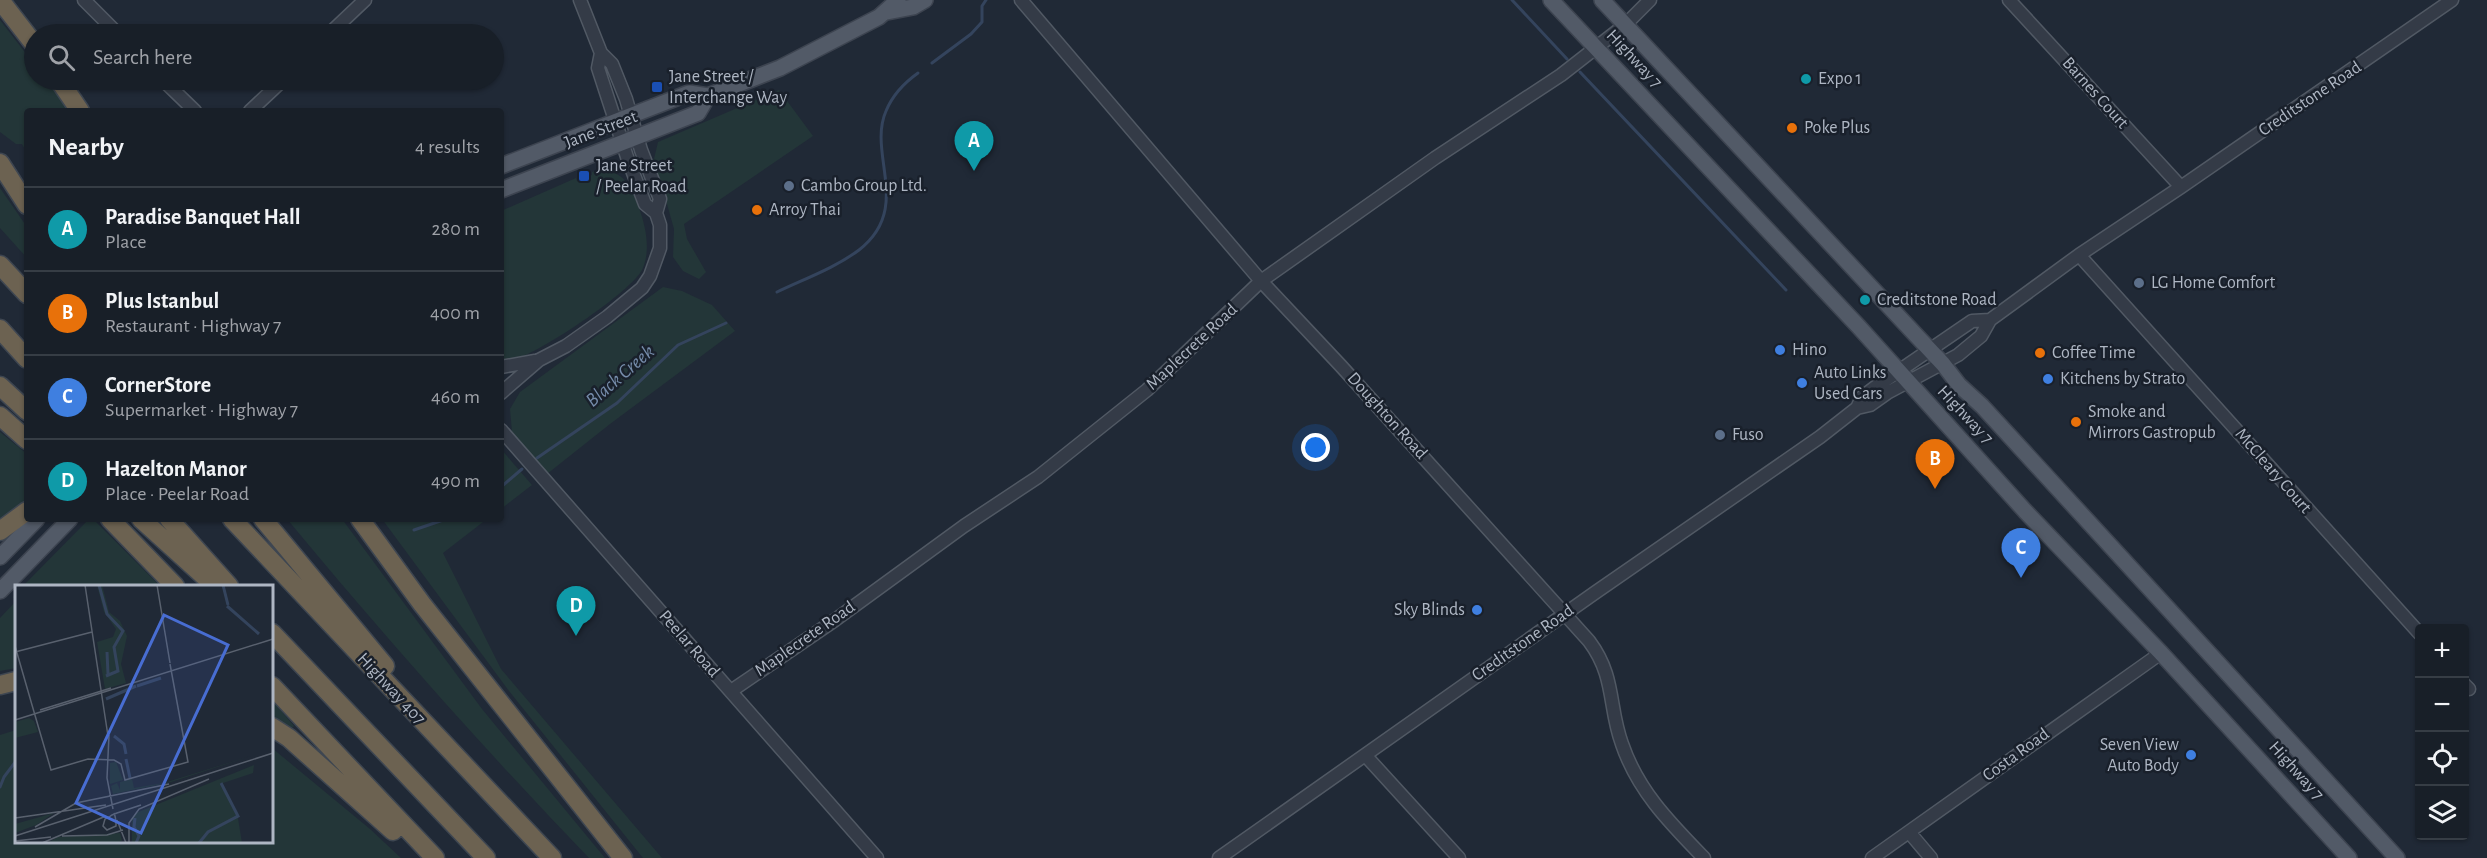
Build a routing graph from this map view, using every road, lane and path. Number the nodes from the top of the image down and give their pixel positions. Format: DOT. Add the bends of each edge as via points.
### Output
graph roads {
  1 [pos="0,0"];
  2 [pos="84,0"];
  3 [pos="365,0"];
  4 [pos="580,0"];
  5 [pos="925,0"];
  6 [pos="1021,0"];
  7 [pos="1551,0"];
  8 [pos="1602,0"];
  9 [pos="1650,0"];
  10 [pos="2009,0"];
  11 [pos="2452,0"];
  12 [pos="893,6"];
  13 [pos="108,24"];
  14 [pos="340,24"];
  15 [pos="1625,25"];
  16 [pos="24,31"];
  17 [pos="1597,48"];
  18 [pos="66,90"];
  19 [pos="173,90"];
  20 [pos="272,90"];
  21 [pos="708,96"];
  22 [pos="78,108"];
  23 [pos="192,108"];
  24 [pos="253,108"];
  25 [pos="624,119"];
  26 [pos="630,140"];
  27 [pos="0,163"];
  28 [pos="504,165"];
  29 [pos="2181,187"];
  30 [pos="504,189"];
  31 [pos="24,200"];
  32 [pos="2079,255"];
  33 [pos="0,265"];
  34 [pos="1261,281"];
  35 [pos="24,291"];
  36 [pos="1990,320"];
  37 [pos="0,329"];
  38 [pos="1930,350"];
  39 [pos="24,356"];
  40 [pos="539,360"];
  41 [pos="1943,364"];
  42 [pos="504,366"];
  43 [pos="1903,377"];
  44 [pos="0,386"];
  45 [pos="504,390"];
  46 [pos="24,408"];
  47 [pos="0,417"];
  48 [pos="504,433"];
  49 [pos="24,437"];
  50 [pos="24,514"];
  51 [pos="34,522"];
  52 [pos="67,522"];
  53 [pos="113,522"];
  54 [pos="144,522"];
  55 [pos="172,522"];
  56 [pos="235,522"];
  57 [pos="265,522"];
  58 [pos="362,522"];
  59 [pos="0,531"];
  60 [pos="0,557"];
  61 [pos="175,585"];
  62 [pos="214,585"];
  63 [pos="228,585"];
  64 [pos="0,591"];
  65 [pos="1565,614"];
  66 [pos="2415,628"];
  67 [pos="273,634"];
  68 [pos="273,640"];
  69 [pos="2161,653"];
  70 [pos="305,670"];
  71 [pos="15,681"];
  72 [pos="0,685"];
  73 [pos="273,687"];
  74 [pos="732,691"];
  75 [pos="273,729"];
  76 [pos="1365,755"];
  77 [pos="489,792"];
  78 [pos="1909,832"];
  79 [pos="422,858"];
  80 [pos="435,858"];
  81 [pos="486,858"];
  82 [pos="552,858"];
  83 [pos="623,858"];
  84 [pos="877,858"];
  85 [pos="1219,858"];
  86 [pos="1459,858"];
  87 [pos="1704,858"];
  88 [pos="1872,858"];
  89 [pos="1931,858"];
  90 [pos="2349,858"];
  91 [pos="2397,858"];
  1 -- 16 [label="highway"];
  2 -- 13 [label="street"];
  3 -- 14 [label="street"];
  4 -- 25 [label="street" via="601,53 598,69"];
  5 -- 12 [label="main road, Jane Street" via="913,7"];
  6 -- 34 [label="street, Doughton Road"];
  7 -- 17 [label="main road, Highway 7"];
  8 -- 15 [label="main road, Highway 7"];
  9 -- 15 [label="street, Maplecrete Road"];
  10 -- 29 [label="street, Barnes Court"];
  11 -- 29 [label="street, Creditstone Road"];
  12 -- 21 [label="main road, Jane Street" via="780,68"];
  15 -- 17 [label="street, Maplecrete Road"];
  15 -- 38 [label="main road, Highway 7"];
  17 -- 34 [label="street, Maplecrete Road"];
  17 -- 43 [label="main road, Highway 7"];
  18 -- 22 [label="highway"];
  19 -- 23 [label="street"];
  20 -- 24 [label="street"];
  21 -- 25 [label="main road, Jane Street" via="689,93"];
  21 -- 26 [label="main road, Jane Street" via="698,112"];
  25 -- 26 [label="street"];
  25 -- 28 [label="main road, Jane Street"];
  26 -- 30 [label="main road, Jane Street"];
  26 -- 40 [label="street" via="645,204 656,213 660,225 660,248 650,276 608,317"];
  27 -- 31 [label="highway"];
  29 -- 32 [label="street, Creditstone Road"];
  32 -- 36 [label="street, Creditstone Road"];
  32 -- 66 [label="street, McCleary Court"];
  33 -- 35 [label="highway"];
  34 -- 65 [label="street, Doughton Road"];
  34 -- 74 [label="street, Maplecrete Road" via="1147,390 1076,448"];
  36 -- 38 [label="street, Creditstone Road" via="1972,321"];
  36 -- 41 [label="street, Creditstone Road" via="1981,336"];
  37 -- 39 [label="highway"];
  38 -- 41 [label="main road, Highway 7"];
  38 -- 43 [label="street, Creditstone Road"];
  40 -- 42 [label="street"];
  40 -- 45 [label="street"];
  41 -- 43 [label="street, Creditstone Road"];
  41 -- 91 [label="main road, Highway 7"];
  43 -- 65 [label="street, Creditstone Road" via="1862,397 1857,408 1820,437"];
  43 -- 69 [label="main road, Highway 7"];
  44 -- 46 [label="highway"];
  47 -- 49 [label="highway"];
  48 -- 74 [label="street, Peelar Road"];
  50 -- 59 [label="highway"];
  51 -- 60 [label="main road"];
  52 -- 64 [label="main road"];
  53 -- 61 [label="highway"];
  54 -- 62 [label="highway"];
  55 -- 63 [label="highway"];
  56 -- 77 [label="highway, Highway 407"];
  57 -- 77 [label="highway"];
  58 -- 83 [label="highway" via="429,614"];
  65 -- 76 [label="street, Creditstone Road"];
  65 -- 87 [label="street, Doughton Road" via="1589,640 1603,663 1632,771 1657,809"];
  67 -- 70 [label="highway"];
  68 -- 70 [label="highway"];
  69 -- 78 [label="street, Costa Road"];
  69 -- 90 [label="main road, Highway 7"];
  70 -- 81 [label="highway"];
  71 -- 72 [label="highway"];
  73 -- 80 [label="highway"];
  74 -- 84 [label="street, Peelar Road"];
  75 -- 79 [label="highway" via="290,738"];
  76 -- 85 [label="street, Creditstone Road"];
  76 -- 86 [label="street"];
  77 -- 82 [label="highway, Highway 407"];
  78 -- 88 [label="street, Costa Road"];
  78 -- 89 [label="street"];
}
